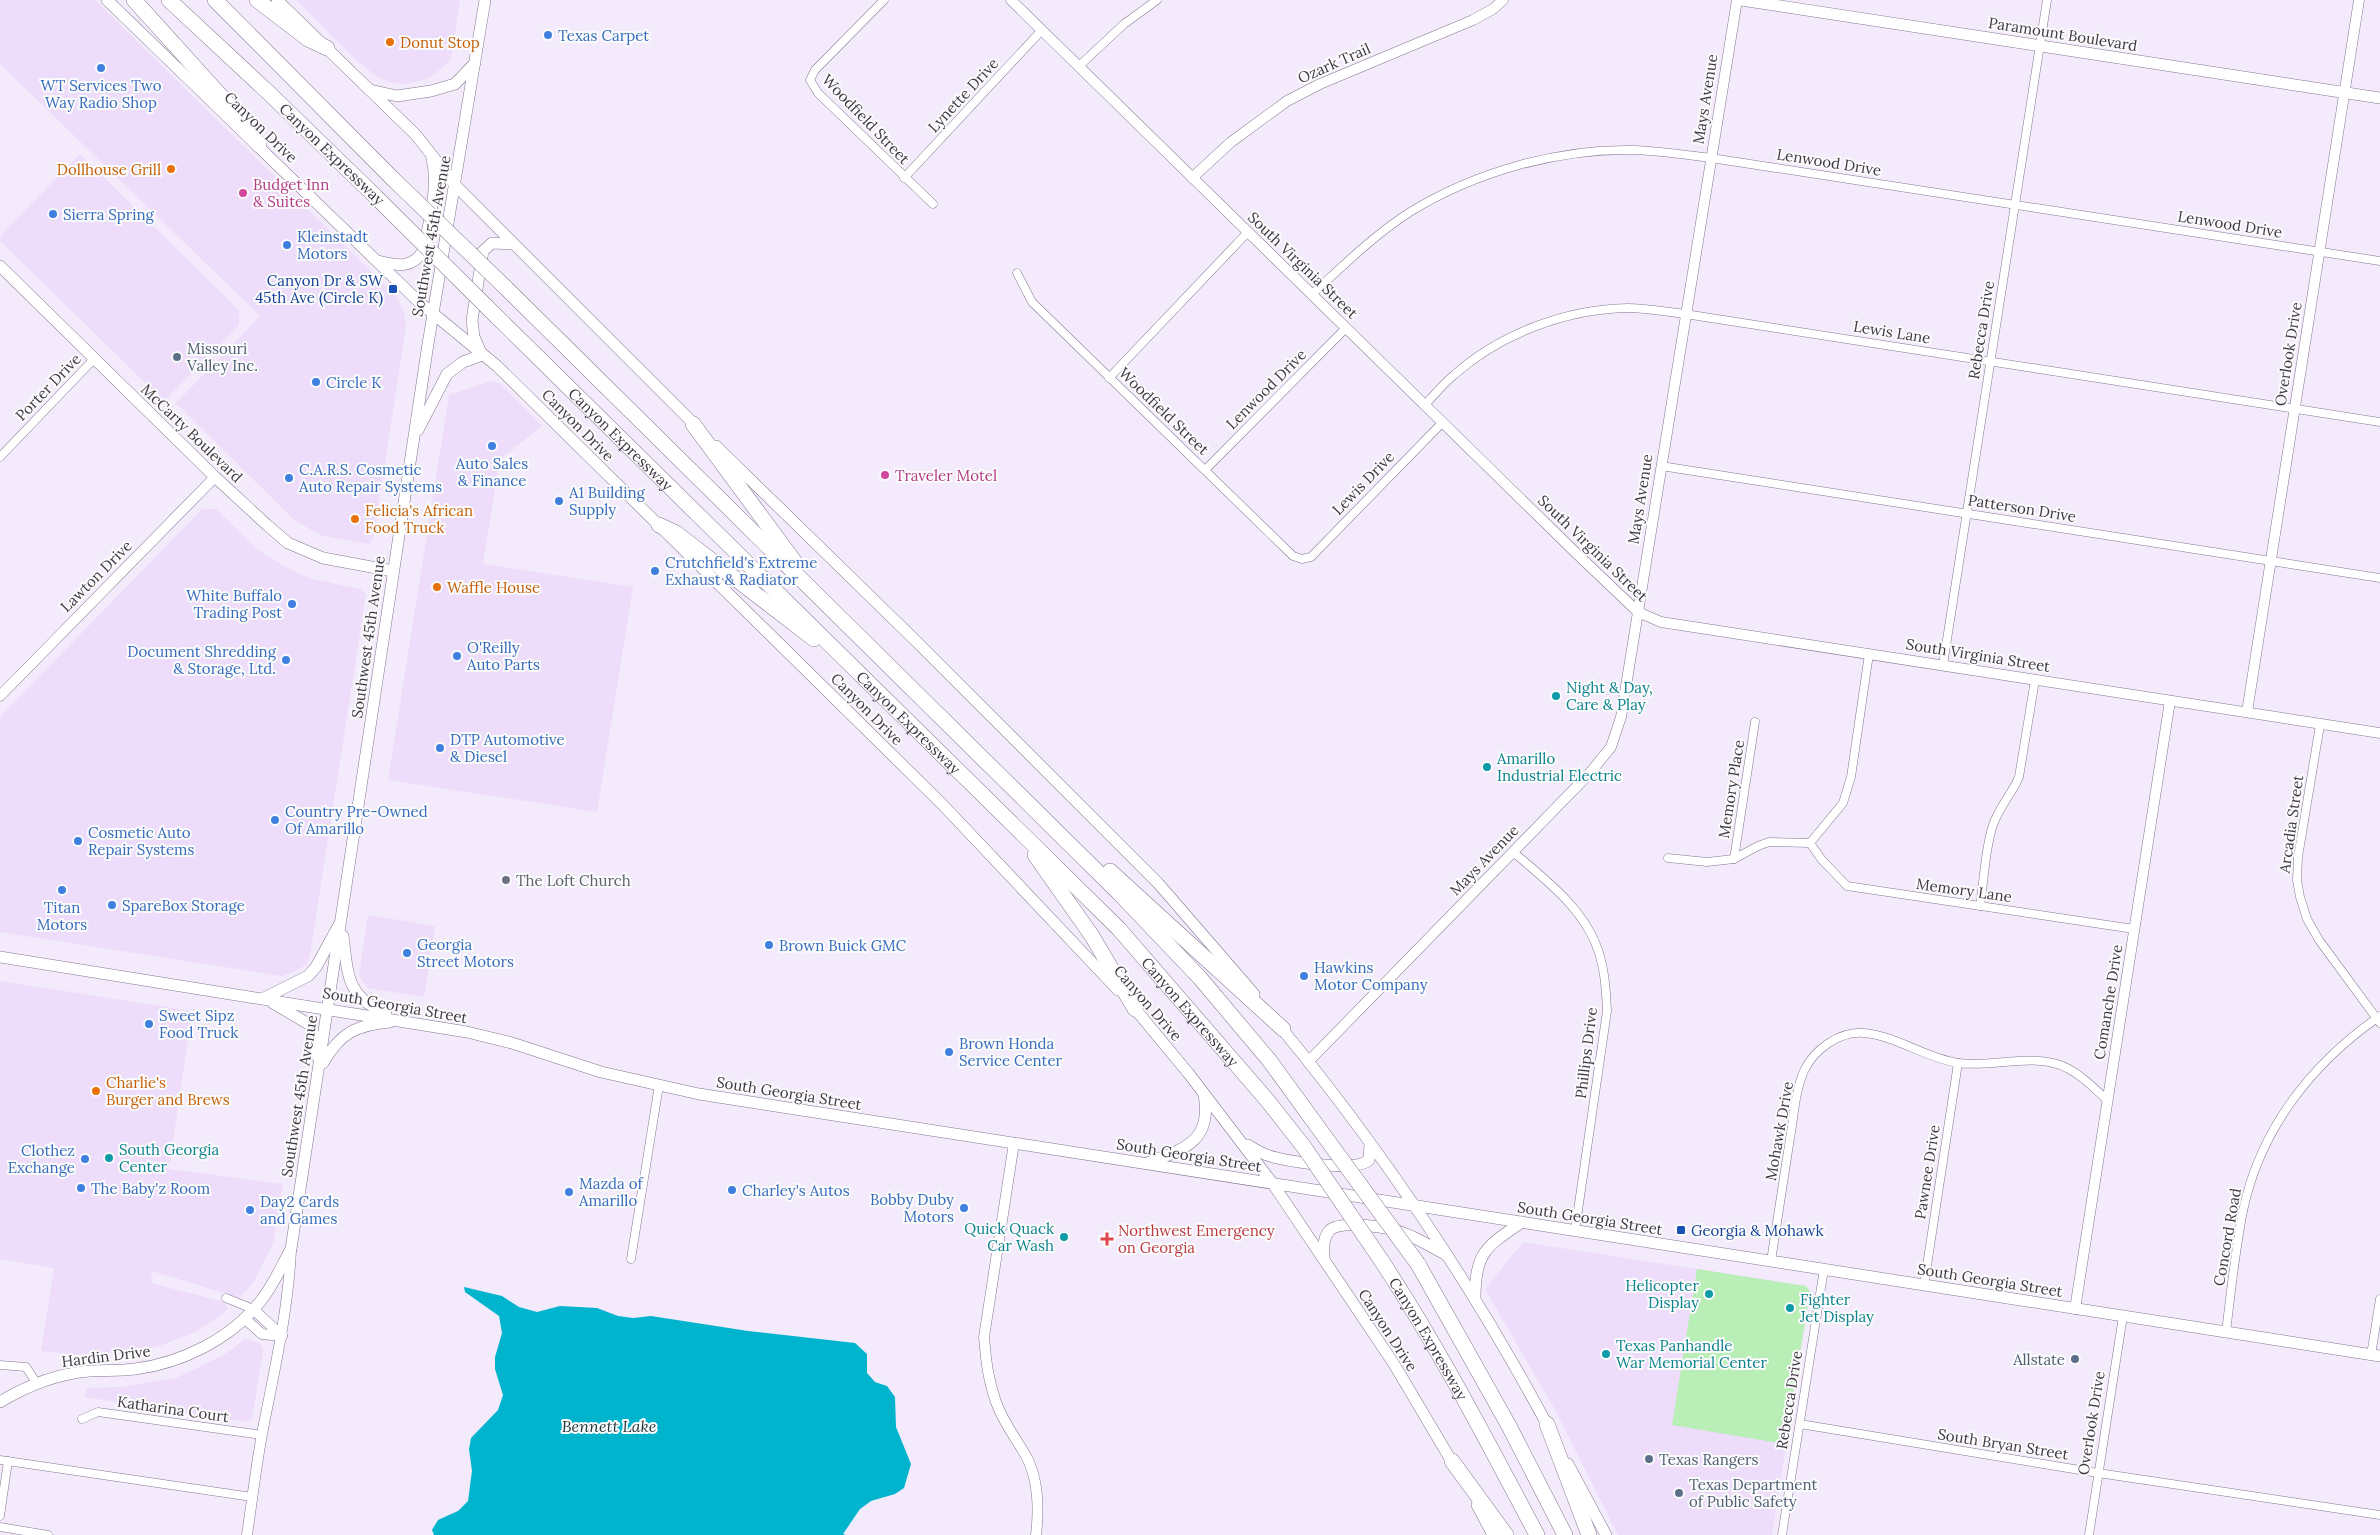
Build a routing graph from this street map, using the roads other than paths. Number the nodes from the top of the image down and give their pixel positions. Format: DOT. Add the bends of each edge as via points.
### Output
graph roads {
  1 [pos="107,0"];
  2 [pos="134,0"];
  3 [pos="169,0"];
  4 [pos="215,0"];
  5 [pos="257,0"];
  6 [pos="277,0"];
  7 [pos="485,0"];
  8 [pos="884,0"];
  9 [pos="1011,0"];
  10 [pos="1157,0"];
  11 [pos="1503,0"];
  12 [pos="1737,0"];
  13 [pos="1741,0"];
  14 [pos="2047,0"];
  15 [pos="2359,0"];
  16 [pos="1042,30"];
  17 [pos="2040,45"];
  18 [pos="327,48"];
  19 [pos="475,64"];
  20 [pos="1078,67"];
  21 [pos="370,90"];
  22 [pos="2344,93"];
  23 [pos="2380,98"];
  24 [pos="259,145"];
  25 [pos="431,153"];
  26 [pos="1711,158"];
  27 [pos="904,178"];
  28 [pos="1192,178"];
  29 [pos="456,186"];
  30 [pos="933,204"];
  31 [pos="2014,205"];
  32 [pos="1248,232"];
  33 [pos="514,244"];
  34 [pos="2320,252"];
  35 [pos="2380,261"];
  36 [pos="378,262"];
  37 [pos="0,266"];
  38 [pos="1017,273"];
  39 [pos="1311,295"];
  40 [pos="433,314"];
  41 [pos="1685,314"];
  42 [pos="1346,328"];
  43 [pos="482,355"];
  44 [pos="94,359"];
  45 [pos="1990,361"];
  46 [pos="1109,378"];
  47 [pos="1425,405"];
  48 [pos="2294,408"];
  49 [pos="2380,422"];
  50 [pos="1442,423"];
  51 [pos="694,424"];
  52 [pos="414,438"];
  53 [pos="0,456"];
  54 [pos="1661,466"];
  55 [pos="1205,470"];
  56 [pos="215,477"];
  57 [pos="1966,514"];
  58 [pos="658,525"];
  59 [pos="1302,559"];
  60 [pos="2270,561"];
  61 [pos="393,571"];
  62 [pos="2380,578"];
  63 [pos="1638,612"];
  64 [pos="864,642"];
  65 [pos="1869,654"];
  66 [pos="1943,665"];
  67 [pos="868,680"];
  68 [pos="2035,680"];
  69 [pos="0,696"];
  70 [pos="2170,701"];
  71 [pos="2247,712"];
  72 [pos="1755,722"];
  73 [pos="2320,724"];
  74 [pos="2380,734"];
  75 [pos="1051,826"];
  76 [pos="1016,827"];
  77 [pos="1810,843"];
  78 [pos="1513,852"];
  79 [pos="1668,858"];
  80 [pos="1734,859"];
  81 [pos="1980,906"];
  82 [pos="341,921"];
  83 [pos="2134,928"];
  84 [pos="0,957"];
  85 [pos="264,998"];
  86 [pos="328,1008"];
  87 [pos="1135,1009"];
  88 [pos="2379,1019"];
  89 [pos="407,1020"];
  90 [pos="1283,1029"];
  91 [pos="1308,1062"];
  92 [pos="1958,1063"];
  93 [pos="318,1072"];
  94 [pos="659,1085"];
  95 [pos="1204,1094"];
  96 [pos="2107,1100"];
  97 [pos="1240,1140"];
  98 [pos="1014,1143"];
  99 [pos="1370,1144"];
  100 [pos="1145,1164"];
  101 [pos="1274,1184"];
  102 [pos="1413,1206"];
  103 [pos="1522,1222"];
  104 [pos="1575,1231"];
  105 [pos="291,1249"];
  106 [pos="1447,1255"];
  107 [pos="632,1260"];
  108 [pos="1324,1260"];
  109 [pos="1771,1261"];
  110 [pos="1824,1269"];
  111 [pos="1924,1285"];
  112 [pos="1475,1297"];
  113 [pos="226,1298"];
  114 [pos="2380,1299"];
  115 [pos="253,1309"];
  116 [pos="2075,1309"];
  117 [pos="2123,1316"];
  118 [pos="244,1318"];
  119 [pos="2226,1332"];
  120 [pos="262,1334"];
  121 [pos="282,1336"];
  122 [pos="2376,1356"];
  123 [pos="0,1365"];
  124 [pos="275,1369"];
  125 [pos="37,1384"];
  126 [pos="0,1402"];
  127 [pos="82,1419"];
  128 [pos="1547,1424"];
  129 [pos="1800,1424"];
  130 [pos="262,1435"];
  131 [pos="4,1461"];
  132 [pos="1452,1461"];
  133 [pos="2098,1473"];
  134 [pos="252,1497"];
  135 [pos="2380,1515"];
  136 [pos="0,1516"];
  137 [pos="0,1528"];
  138 [pos="48,1535"];
  139 [pos="246,1535"];
  140 [pos="1036,1535"];
  141 [pos="1493,1535"];
  142 [pos="1506,1535"];
  143 [pos="1537,1535"];
  144 [pos="1565,1535"];
  145 [pos="1589,1535"];
  146 [pos="1606,1535"];
  147 [pos="1782,1535"];
  148 [pos="2089,1535"];
  1 -- 24 [label="main road, Canyon Drive"];
  2 -- 24 [label="highway" via="248,126"];
  3 -- 67 [label="highway, Canyon Expressway, bridge" via="271,95"];
  4 -- 64 [label="highway, Canyon Expressway, bridge"];
  5 -- 18 [label="highway" via="308,39"];
  6 -- 18 [label="main road"];
  7 -- 19 [label="main road, Southwest 45th Avenue"];
  8 -- 27 [label="street, Woodfield Street" via="815,70 810,80 818,93"];
  9 -- 16 [label="street, South Virginia Street"];
  10 -- 20 [label="street" via="1124,24"];
  11 -- 28 [label="street, Ozark Trail" via="1473,20 1287,101 1231,142"];
  12 -- 26 [label="street, Mays Avenue"];
  13 -- 17 [label="main road, Paramount Boulevard"];
  14 -- 17 [label="street, Rebecca Drive"];
  15 -- 22 [label="street, Overlook Drive"];
  16 -- 20 [label="street, South Virginia Street"];
  16 -- 27 [label="street, Lynette Drive"];
  17 -- 22 [label="main road, Paramount Boulevard"];
  17 -- 31 [label="street, Rebecca Drive"];
  18 -- 21 [label="main road"];
  19 -- 21 [label="main road" via="455,84 431,92 398,96"];
  19 -- 29 [label="main road, Southwest 45th Avenue"];
  20 -- 28 [label="street, South Virginia Street"];
  21 -- 25 [label="main road"];
  22 -- 23 [label="main road, Paramount Boulevard"];
  22 -- 34 [label="street, Overlook Drive"];
  24 -- 36 [label="main road, Canyon Drive"];
  25 -- 29 [label="main road"];
  25 -- 36 [label="main road" via="435,186 420,258 400,266"];
  26 -- 31 [label="street, Lenwood Drive"];
  26 -- 39 [label="street, Lenwood Drive" via="1635,150 1580,153 1522,165 1470,182 1404,217 1368,243"];
  26 -- 41 [label="street, Mays Avenue"];
  27 -- 30 [label="street, Woodfield Street"];
  28 -- 32 [label="street, South Virginia Street"];
  29 -- 33 [label="main road"];
  29 -- 40 [label="main road, Southwest 45th Avenue"];
  31 -- 34 [label="street, Lenwood Drive"];
  31 -- 45 [label="street, Rebecca Drive"];
  32 -- 39 [label="street, South Virginia Street"];
  32 -- 46 [label="street"];
  33 -- 43 [label="main road" via="492,243 483,251 472,320 474,337"];
  33 -- 51 [label="main road"];
  34 -- 35 [label="street, Lenwood Drive"];
  34 -- 48 [label="street, Overlook Drive"];
  36 -- 40 [label="main road, Canyon Drive"];
  37 -- 44 [label="main road, McCarty Boulevard"];
  38 -- 46 [label="street, Woodfield Street" via="1032,302"];
  39 -- 42 [label="street, South Virginia Street"];
  40 -- 43 [label="main road, Canyon Drive"];
  40 -- 52 [label="main road, Southwest 45th Avenue"];
  41 -- 45 [label="street, Lewis Lane"];
  41 -- 47 [label="street, Lewis Lane" via="1628,308 1596,311 1537,326 1478,356"];
  41 -- 54 [label="street, Mays Avenue"];
  42 -- 47 [label="street, South Virginia Street"];
  42 -- 55 [label="street, Lenwood Drive"];
  43 -- 52 [label="main road" via="463,362 447,374"];
  43 -- 58 [label="main road, Canyon Drive"];
  44 -- 53 [label="street, Porter Drive"];
  44 -- 56 [label="main road, McCarty Boulevard"];
  45 -- 48 [label="street, Lewis Lane"];
  45 -- 57 [label="street, Rebecca Drive"];
  46 -- 55 [label="street, Woodfield Street"];
  47 -- 50 [label="street, South Virginia Street"];
  48 -- 49 [label="street, Lewis Lane"];
  48 -- 60 [label="street, Overlook Drive"];
  50 -- 59 [label="street, Lewis Drive" via="1311,556"];
  50 -- 63 [label="street, South Virginia Street"];
  51 -- 64 [label="highway" via="785,551"];
  51 -- 90 [label="main road" via="1158,883"];
  52 -- 61 [label="main road, Southwest 45th Avenue"];
  54 -- 57 [label="street, Patterson Drive"];
  54 -- 63 [label="street, Mays Avenue"];
  55 -- 59 [label="street, Woodfield Street" via="1293,556"];
  56 -- 61 [label="main road, McCarty Boulevard" via="288,543 323,558"];
  56 -- 69 [label="street, Lawton Drive"];
  57 -- 60 [label="street, Patterson Drive"];
  57 -- 66 [label="street, Rebecca Drive"];
  58 -- 67 [label="highway" via="676,533"];
  58 -- 87 [label="main road, Canyon Drive" via="941,803"];
  60 -- 62 [label="street, Patterson Drive"];
  60 -- 71 [label="street, Overlook Drive"];
  61 -- 82 [label="main road, Southwest 45th Avenue"];
  63 -- 65 [label="street, South Virginia Street" via="1661,622"];
  63 -- 78 [label="street, Mays Avenue" via="1621,717 1611,747"];
  64 -- 75 [label="highway, Canyon Expressway"];
  65 -- 66 [label="street, South Virginia Street"];
  65 -- 77 [label="street" via="1851,777 1843,803"];
  66 -- 68 [label="street, South Virginia Street"];
  67 -- 76 [label="highway, Canyon Expressway"];
  68 -- 70 [label="street, South Virginia Street"];
  68 -- 81 [label="street" via="2019,777 1993,826"];
  70 -- 71 [label="street, South Virginia Street"];
  70 -- 83 [label="street, Comanche Drive"];
  71 -- 73 [label="street, South Virginia Street"];
  72 -- 80 [label="street, Memory Place"];
  73 -- 74 [label="street, South Virginia Street"];
  73 -- 88 [label="street, Arcadia Street" via="2298,857 2298,889 2307,919 2319,940"];
  75 -- 90 [label="highway" via="1077,842"];
  75 -- 144 [label="highway, Canyon Expressway, bridge" via="1200,978 1269,1060 1418,1264 1510,1426"];
  76 -- 87 [label="highway" via="1092,936"];
  76 -- 143 [label="highway, Canyon Expressway, bridge" via="1120,929 1304,1147 1415,1311"];
  77 -- 80 [label="street" via="1769,842"];
  77 -- 81 [label="street, Memory Lane" via="1847,886"];
  78 -- 91 [label="street, Mays Avenue"];
  78 -- 104 [label="street, Phillips Drive" via="1570,903 1599,952 1605,977 1607,1010"];
  79 -- 80 [label="street" via="1707,862"];
  81 -- 83 [label="street, Memory Lane"];
  82 -- 85 [label="main road" via="308,976"];
  82 -- 86 [label="main road, Southwest 45th Avenue"];
  82 -- 89 [label="main road" via="347,970 354,990 362,1001"];
  83 -- 96 [label="street, Comanche Drive"];
  84 -- 85 [label="main road, South Georgia Street"];
  85 -- 86 [label="main road, South Georgia Street"];
  85 -- 93 [label="main road" via="312,1026"];
  86 -- 89 [label="main road, South Georgia Street"];
  86 -- 93 [label="main road, Southwest 45th Avenue"];
  87 -- 95 [label="main road, Canyon Drive"];
  88 -- 119 [label="street, Concord Road" via="2334,1052 2302,1084 2266,1141 2243,1210"];
  89 -- 93 [label="main road" via="377,1023 343,1035"];
  89 -- 94 [label="main road, South Georgia Street" via="512,1043 601,1072"];
  90 -- 91 [label="main road"];
  91 -- 99 [label="main road"];
  92 -- 96 [label="street, Mohawk Drive" via="2051,1062 2074,1072"];
  92 -- 109 [label="street, Mohawk Drive" via="1864,1033 1849,1033 1822,1048 1804,1072 1796,1100"];
  92 -- 111 [label="street, Pawnee Drive"];
  93 -- 105 [label="main road, Southwest 45th Avenue"];
  94 -- 98 [label="main road, South Georgia Street"];
  94 -- 107 [label="street"];
  95 -- 97 [label="main road, Canyon Drive"];
  95 -- 100 [label="main road" via="1205,1124 1197,1137 1186,1148"];
  96 -- 116 [label="street, Comanche Drive"];
  97 -- 99 [label="main road" via="1256,1151 1276,1158 1325,1165 1366,1163"];
  97 -- 101 [label="main road, Canyon Drive"];
  98 -- 100 [label="main road, South Georgia Street"];
  98 -- 140 [label="street" via="984,1337 987,1369 996,1402 1034,1478 1038,1502"];
  99 -- 102 [label="main road"];
  100 -- 101 [label="main road, South Georgia Street"];
  101 -- 102 [label="main road, South Georgia Street"];
  101 -- 108 [label="main road, Canyon Drive"];
  102 -- 103 [label="main road, South Georgia Street"];
  102 -- 106 [label="main road"];
  103 -- 104 [label="main road, South Georgia Street"];
  103 -- 112 [label="main road" via="1480,1257 1475,1276"];
  104 -- 109 [label="main road, South Georgia Street"];
  105 -- 115 [label="main road, Hardin Drive" via="272,1284"];
  105 -- 121 [label="street"];
  106 -- 108 [label="main road" via="1403,1232 1344,1226 1331,1230 1327,1235"];
  106 -- 112 [label="main road"];
  108 -- 132 [label="main road, Canyon Drive" via="1394,1364"];
  109 -- 110 [label="main road, South Georgia Street"];
  110 -- 111 [label="main road, South Georgia Street"];
  110 -- 129 [label="street, Rebecca Drive"];
  111 -- 116 [label="main road, South Georgia Street"];
  112 -- 128 [label="main road"];
  113 -- 115 [label="street"];
  114 -- 122 [label="street"];
  115 -- 118 [label="main road, Hardin Drive"];
  115 -- 121 [label="street"];
  116 -- 117 [label="main road, South Georgia Street"];
  117 -- 119 [label="main road, South Georgia Street"];
  117 -- 133 [label="street, Overlook Drive"];
  118 -- 120 [label="street"];
  118 -- 125 [label="main road, Hardin Drive" via="219,1338 178,1358 135,1369 54,1377"];
  119 -- 122 [label="main road, South Georgia Street"];
  120 -- 121 [label="street"];
  120 -- 124 [label="street" via="274,1350"];
  121 -- 124 [label="street"];
  123 -- 125 [label="street" via="26,1367"];
  124 -- 130 [label="street"];
  125 -- 126 [label="main road, Hardin Drive" via="21,1389"];
  127 -- 130 [label="street, Katharina Court" via="98,1412"];
  128 -- 145 [label="highway"];
  128 -- 146 [label="main road"];
  129 -- 133 [label="street, South Bryan Street"];
  129 -- 147 [label="street, Rebecca Drive"];
  130 -- 134 [label="street"];
  131 -- 134 [label="street"];
  131 -- 136 [label="street"];
  132 -- 141 [label="main road, Canyon Drive"];
  132 -- 142 [label="highway"];
  133 -- 135 [label="street, South Bryan Street"];
  133 -- 148 [label="street, Overlook Drive"];
  134 -- 139 [label="street"];
  137 -- 138 [label="street"];
}
